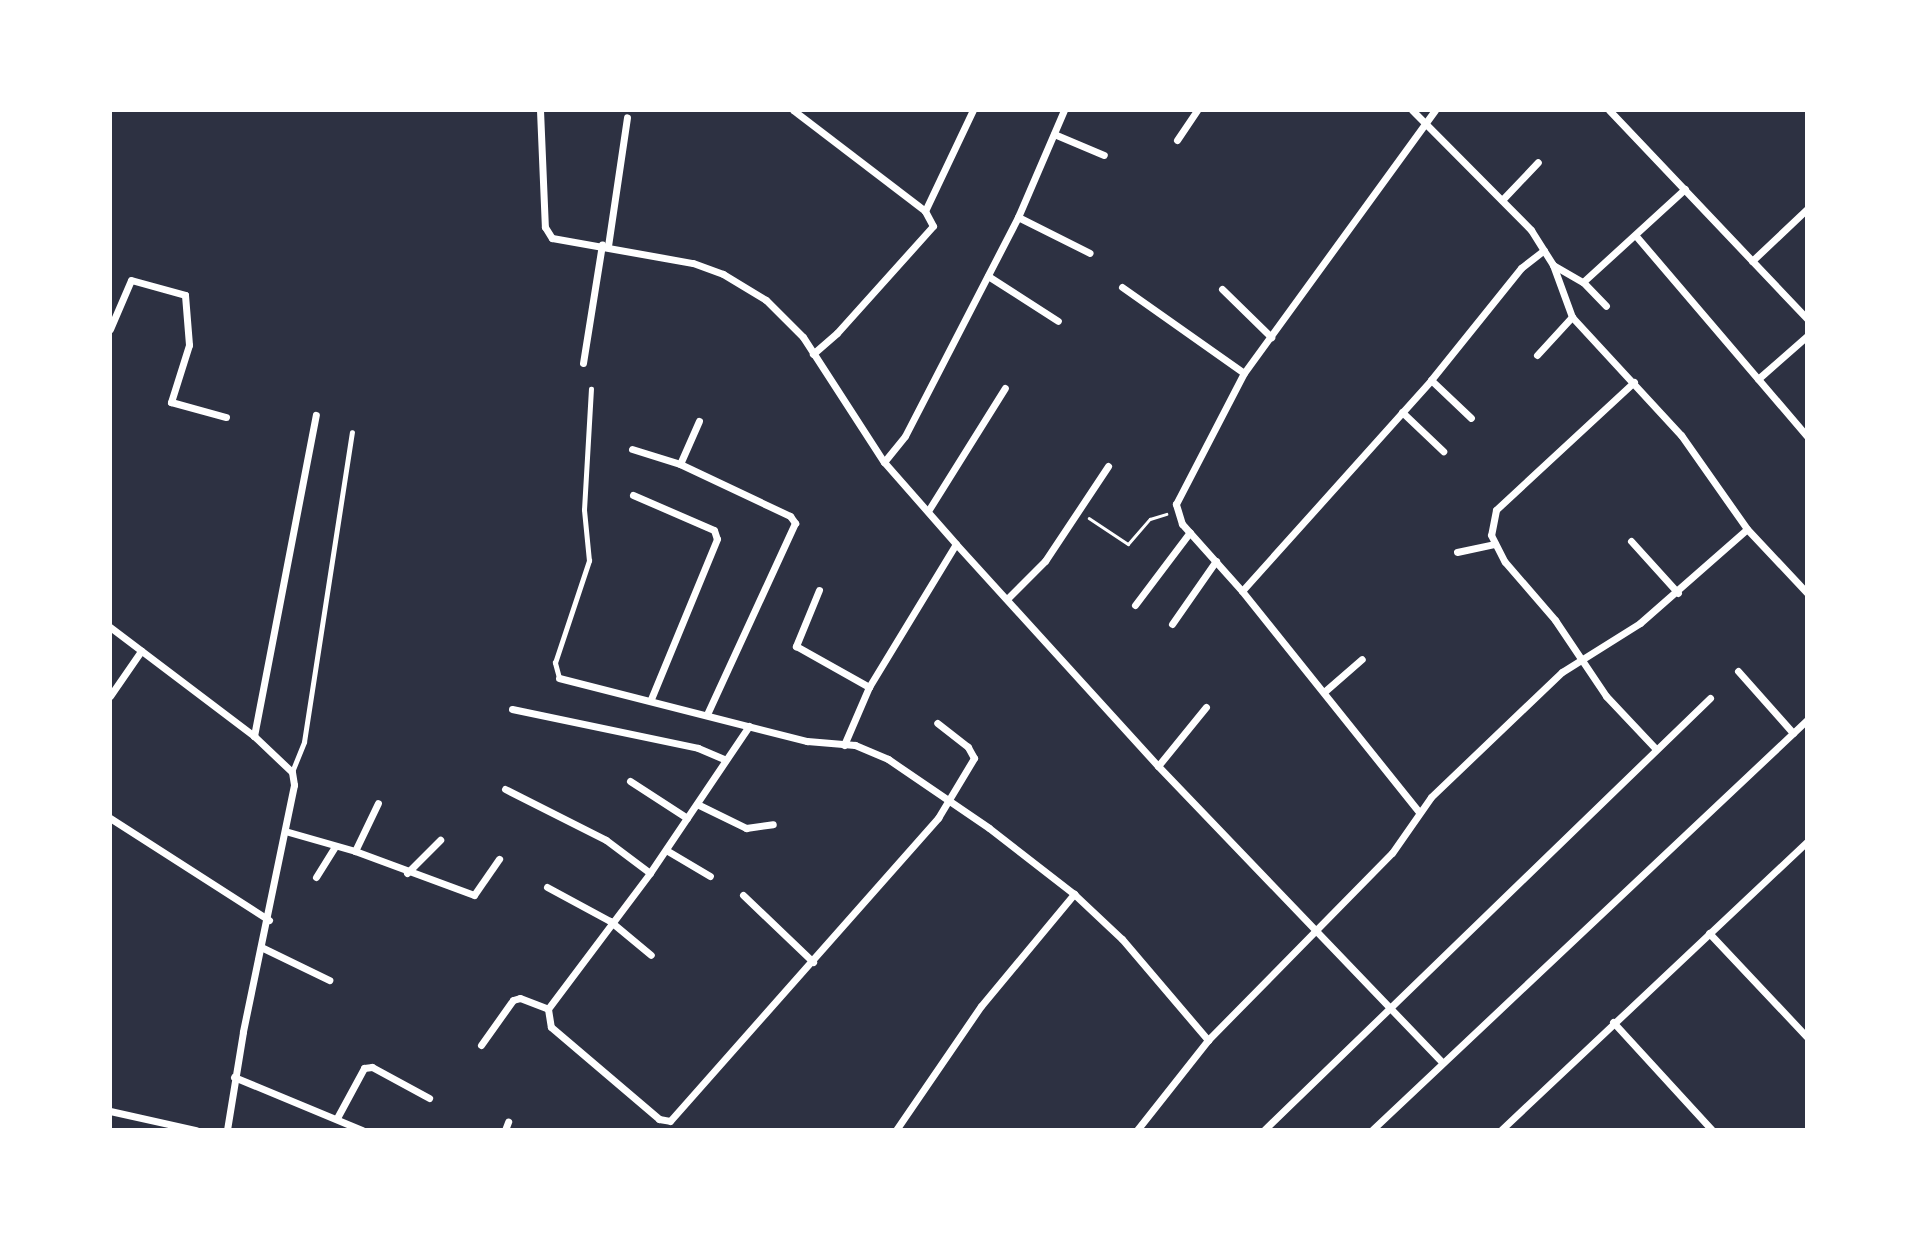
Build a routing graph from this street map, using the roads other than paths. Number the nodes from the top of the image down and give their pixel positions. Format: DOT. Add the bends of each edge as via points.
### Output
graph roads {
  1 [pos="540,110"];
  2 [pos="793,110"];
  3 [pos="973,110"];
  4 [pos="1064,110"];
  5 [pos="1197,110"];
  6 [pos="1412,110"];
  7 [pos="1435,110"];
  8 [pos="1609,110"];
  9 [pos="627,117"];
  10 [pos="1426,122"];
  11 [pos="1054,134"];
  12 [pos="1177,140"];
  13 [pos="1104,155"];
  14 [pos="1538,162"];
  15 [pos="1685,189"];
  16 [pos="1502,200"];
  17 [pos="1807,209"];
  18 [pos="925,211"];
  19 [pos="1018,217"];
  20 [pos="1636,236"];
  21 [pos="605,246"];
  22 [pos="1544,250"];
  23 [pos="1090,253"];
  24 [pos="1752,261"];
  25 [pos="1553,265"];
  26 [pos="988,276"];
  27 [pos="1583,282"];
  28 [pos="1122,287"];
  29 [pos="1222,289"];
  30 [pos="1606,306"];
  31 [pos="1572,317"];
  32 [pos="1807,318"];
  33 [pos="1058,321"];
  34 [pos="110,329"];
  35 [pos="1807,336"];
  36 [pos="1270,337"];
  37 [pos="813,354"];
  38 [pos="1537,355"];
  39 [pos="583,363"];
  40 [pos="1244,373"];
  41 [pos="1758,379"];
  42 [pos="1431,380"];
  43 [pos="1634,382"];
  44 [pos="591,388"];
  45 [pos="1005,388"];
  46 [pos="1402,412"];
  47 [pos="316,415"];
  48 [pos="226,417"];
  49 [pos="1471,418"];
  50 [pos="699,421"];
  51 [pos="352,433"];
  52 [pos="1807,436"];
  53 [pos="632,449"];
  54 [pos="1443,451"];
  55 [pos="884,462"];
  56 [pos="680,464"];
  57 [pos="1108,466"];
  58 [pos="633,495"];
  59 [pos="928,511"];
  60 [pos="1747,529"];
  61 [pos="1190,533"];
  62 [pos="1631,541"];
  63 [pos="956,544"];
  64 [pos="1495,544"];
  65 [pos="1457,552"];
  66 [pos="1216,561"];
  67 [pos="819,590"];
  68 [pos="1242,591"];
  69 [pos="1678,593"];
  70 [pos="1807,593"];
  71 [pos="1007,599"];
  72 [pos="1135,605"];
  73 [pos="1172,624"];
  74 [pos="110,627"];
  75 [pos="141,651"];
  76 [pos="1362,659"];
  77 [pos="1581,659"];
  78 [pos="1738,671"];
  79 [pos="559,678"];
  80 [pos="869,687"];
  81 [pos="1324,692"];
  82 [pos="110,696"];
  83 [pos="1710,698"];
  84 [pos="651,699"];
  85 [pos="1206,707"];
  86 [pos="512,709"];
  87 [pos="707,714"];
  88 [pos="1807,720"];
  89 [pos="937,723"];
  90 [pos="749,726"];
  91 [pos="1793,733"];
  92 [pos="254,736"];
  93 [pos="844,745"];
  94 [pos="1656,749"];
  95 [pos="726,760"];
  96 [pos="1158,766"];
  97 [pos="292,772"];
  98 [pos="631,780"];
  99 [pos="505,789"];
  100 [pos="949,800"];
  101 [pos="378,803"];
  102 [pos="696,804"];
  103 [pos="1419,811"];
  104 [pos="110,818"];
  105 [pos="687,818"];
  106 [pos="773,824"];
  107 [pos="285,831"];
  108 [pos="440,840"];
  109 [pos="1807,842"];
  110 [pos="335,846"];
  111 [pos="666,850"];
  112 [pos="355,851"];
  113 [pos="499,859"];
  114 [pos="407,873"];
  115 [pos="650,873"];
  116 [pos="710,876"];
  117 [pos="316,877"];
  118 [pos="547,887"];
  119 [pos="1074,894"];
  120 [pos="743,895"];
  121 [pos="269,920"];
  122 [pos="610,921"];
  123 [pos="1315,933"];
  124 [pos="1709,933"];
  125 [pos="261,947"];
  126 [pos="651,955"];
  127 [pos="813,962"];
  128 [pos="329,981"];
  129 [pos="1388,1007"];
  130 [pos="548,1009"];
  131 [pos="1613,1022"];
  132 [pos="1807,1037"];
  133 [pos="1208,1041"];
  134 [pos="481,1045"];
  135 [pos="1441,1061"];
  136 [pos="234,1077"];
  137 [pos="429,1098"];
  138 [pos="110,1111"];
  139 [pos="337,1118"];
  140 [pos="1509,1122"];
  141 [pos="196,1130"];
  142 [pos="227,1130"];
  143 [pos="362,1130"];
  144 [pos="896,1130"];
  145 [pos="1138,1130"];
  146 [pos="1264,1130"];
  147 [pos="1372,1130"];
  148 [pos="1501,1130"];
  149 [pos="1517,1130"];
  150 [pos="1712,1130"];
  1 -- 21 [label="street" via="545,227 552,238"];
  2 -- 18 [label="street"];
  3 -- 18 [label="street"];
  4 -- 11 [label="street"];
  5 -- 12 [label="street"];
  6 -- 10 [label="street"];
  7 -- 10 [label="street"];
  8 -- 15 [label="street"];
  9 -- 21 [label="street"];
  10 -- 16 [label="street"];
  10 -- 36 [label="street"];
  11 -- 13 [label="street"];
  11 -- 19 [label="street"];
  14 -- 16 [label="street"];
  15 -- 20 [label="street"];
  15 -- 24 [label="street"];
  16 -- 22 [label="street"];
  17 -- 24 [label="street"];
  18 -- 37 [label="street" via="933,226 924,240"];
  19 -- 23 [label="street"];
  19 -- 26 [label="street"];
  20 -- 27 [label="street"];
  20 -- 41 [label="street"];
  21 -- 37 [label="street" via="693,263 734,279 766,300"];
  21 -- 39 [label="street"];
  22 -- 25 [label="street"];
  22 -- 42 [label="street" via="1521,268"];
  24 -- 32 [label="street"];
  25 -- 27 [label="street"];
  25 -- 31 [label="street"];
  26 -- 33 [label="street"];
  26 -- 55 [label="street" via="905,436"];
  27 -- 30 [label="street"];
  28 -- 40 [label="street"];
  29 -- 36 [label="street"];
  31 -- 38 [label="street"];
  31 -- 43 [label="street"];
  34 -- 48 [label="street" via="131,281 185,295 189,345 172,402"];
  35 -- 41 [label="street"];
  36 -- 40 [label="street"];
  37 -- 55 [label="street"];
  40 -- 61 [label="street" via="1179,493 1176,515"];
  41 -- 52 [label="street"];
  42 -- 46 [label="street"];
  42 -- 49 [label="street"];
  43 -- 60 [label="street" via="1699,457"];
  43 -- 64 [label="street" via="1496,510 1491,523"];
  44 -- 79 [label="lane" via="583,510 589,561 555,663"];
  45 -- 59 [label="street"];
  46 -- 54 [label="street"];
  46 -- 68 [label="street"];
  47 -- 92 [label="street"];
  50 -- 56 [label="street"];
  51 -- 97 [label="lane" via="304,742"];
  53 -- 56 [label="street"];
  55 -- 59 [label="street"];
  56 -- 87 [label="street" via="790,516 795,523"];
  57 -- 71 [label="street" via="1045,561"];
  58 -- 84 [label="street" via="714,530 717,539"];
  59 -- 63 [label="street"];
  60 -- 69 [label="street"];
  60 -- 70 [label="street"];
  61 -- 66 [label="street"];
  61 -- 72 [label="street"];
  62 -- 69 [label="street"];
  63 -- 71 [label="street"];
  63 -- 80 [label="street"];
  64 -- 65 [label="street"];
  64 -- 77 [label="street"];
  66 -- 68 [label="street"];
  66 -- 73 [label="street"];
  67 -- 80 [label="street" via="796,646"];
  68 -- 81 [label="street"];
  69 -- 77 [label="street" via="1619,638"];
  71 -- 96 [label="street"];
  74 -- 75 [label="street"];
  75 -- 82 [label="street"];
  75 -- 92 [label="street"];
  76 -- 81 [label="street"];
  77 -- 94 [label="street" via="1606,696"];
  77 -- 103 [label="street" via="1562,672"];
  78 -- 91 [label="street"];
  79 -- 84 [label="street"];
  80 -- 93 [label="street"];
  81 -- 103 [label="street"];
  83 -- 94 [label="street"];
  84 -- 87 [label="street"];
  85 -- 96 [label="street"];
  86 -- 95 [label="street" via="698,748"];
  87 -- 90 [label="street"];
  88 -- 91 [label="street"];
  89 -- 100 [label="street" via="973,752"];
  90 -- 93 [label="street"];
  90 -- 95 [label="street"];
  91 -- 135 [label="street"];
  92 -- 97 [label="street"];
  93 -- 100 [label="street" via="878,754"];
  94 -- 129 [label="street"];
  95 -- 102 [label="street"];
  96 -- 123 [label="street"];
  97 -- 107 [label="street"];
  98 -- 105 [label="street"];
  99 -- 115 [label="street" via="606,840"];
  100 -- 119 [label="street"];
  100 -- 127 [label="street"];
  101 -- 112 [label="street"];
  102 -- 105 [label="street"];
  102 -- 106 [label="street" via="746,828"];
  103 -- 123 [label="street" via="1405,838"];
  104 -- 121 [label="street"];
  105 -- 111 [label="street"];
  107 -- 110 [label="street"];
  107 -- 121 [label="street"];
  108 -- 114 [label="street"];
  109 -- 124 [label="street"];
  110 -- 112 [label="street"];
  110 -- 117 [label="street"];
  111 -- 115 [label="street"];
  111 -- 116 [label="street"];
  112 -- 114 [label="street"];
  113 -- 114 [label="street" via="474,895"];
  115 -- 122 [label="street"];
  118 -- 122 [label="street"];
  119 -- 133 [label="street" via="1122,939"];
  119 -- 144 [label="street" via="981,1006"];
  120 -- 127 [label="street"];
  121 -- 125 [label="street"];
  122 -- 126 [label="street"];
  122 -- 130 [label="street"];
  123 -- 129 [label="street"];
  123 -- 133 [label="street"];
  124 -- 131 [label="street"];
  124 -- 132 [label="street"];
  125 -- 128 [label="street"];
  125 -- 136 [label="street"];
  127 -- 130 [label="street" via="670,1121 659,1118 551,1027"];
  129 -- 135 [label="street"];
  129 -- 146 [label="street"];
  130 -- 134 [label="street" via="520,998 513,1000"];
  131 -- 140 [label="street"];
  131 -- 150 [label="street"];
  133 -- 145 [label="street"];
  135 -- 147 [label="street"];
  136 -- 139 [label="street"];
  136 -- 142 [label="street"];
  137 -- 139 [label="street" via="372,1067 364,1068"];
  138 -- 141 [label="street"];
  139 -- 143 [label="street"];
  140 -- 148 [label="street"];
  140 -- 149 [label="street"];
}
